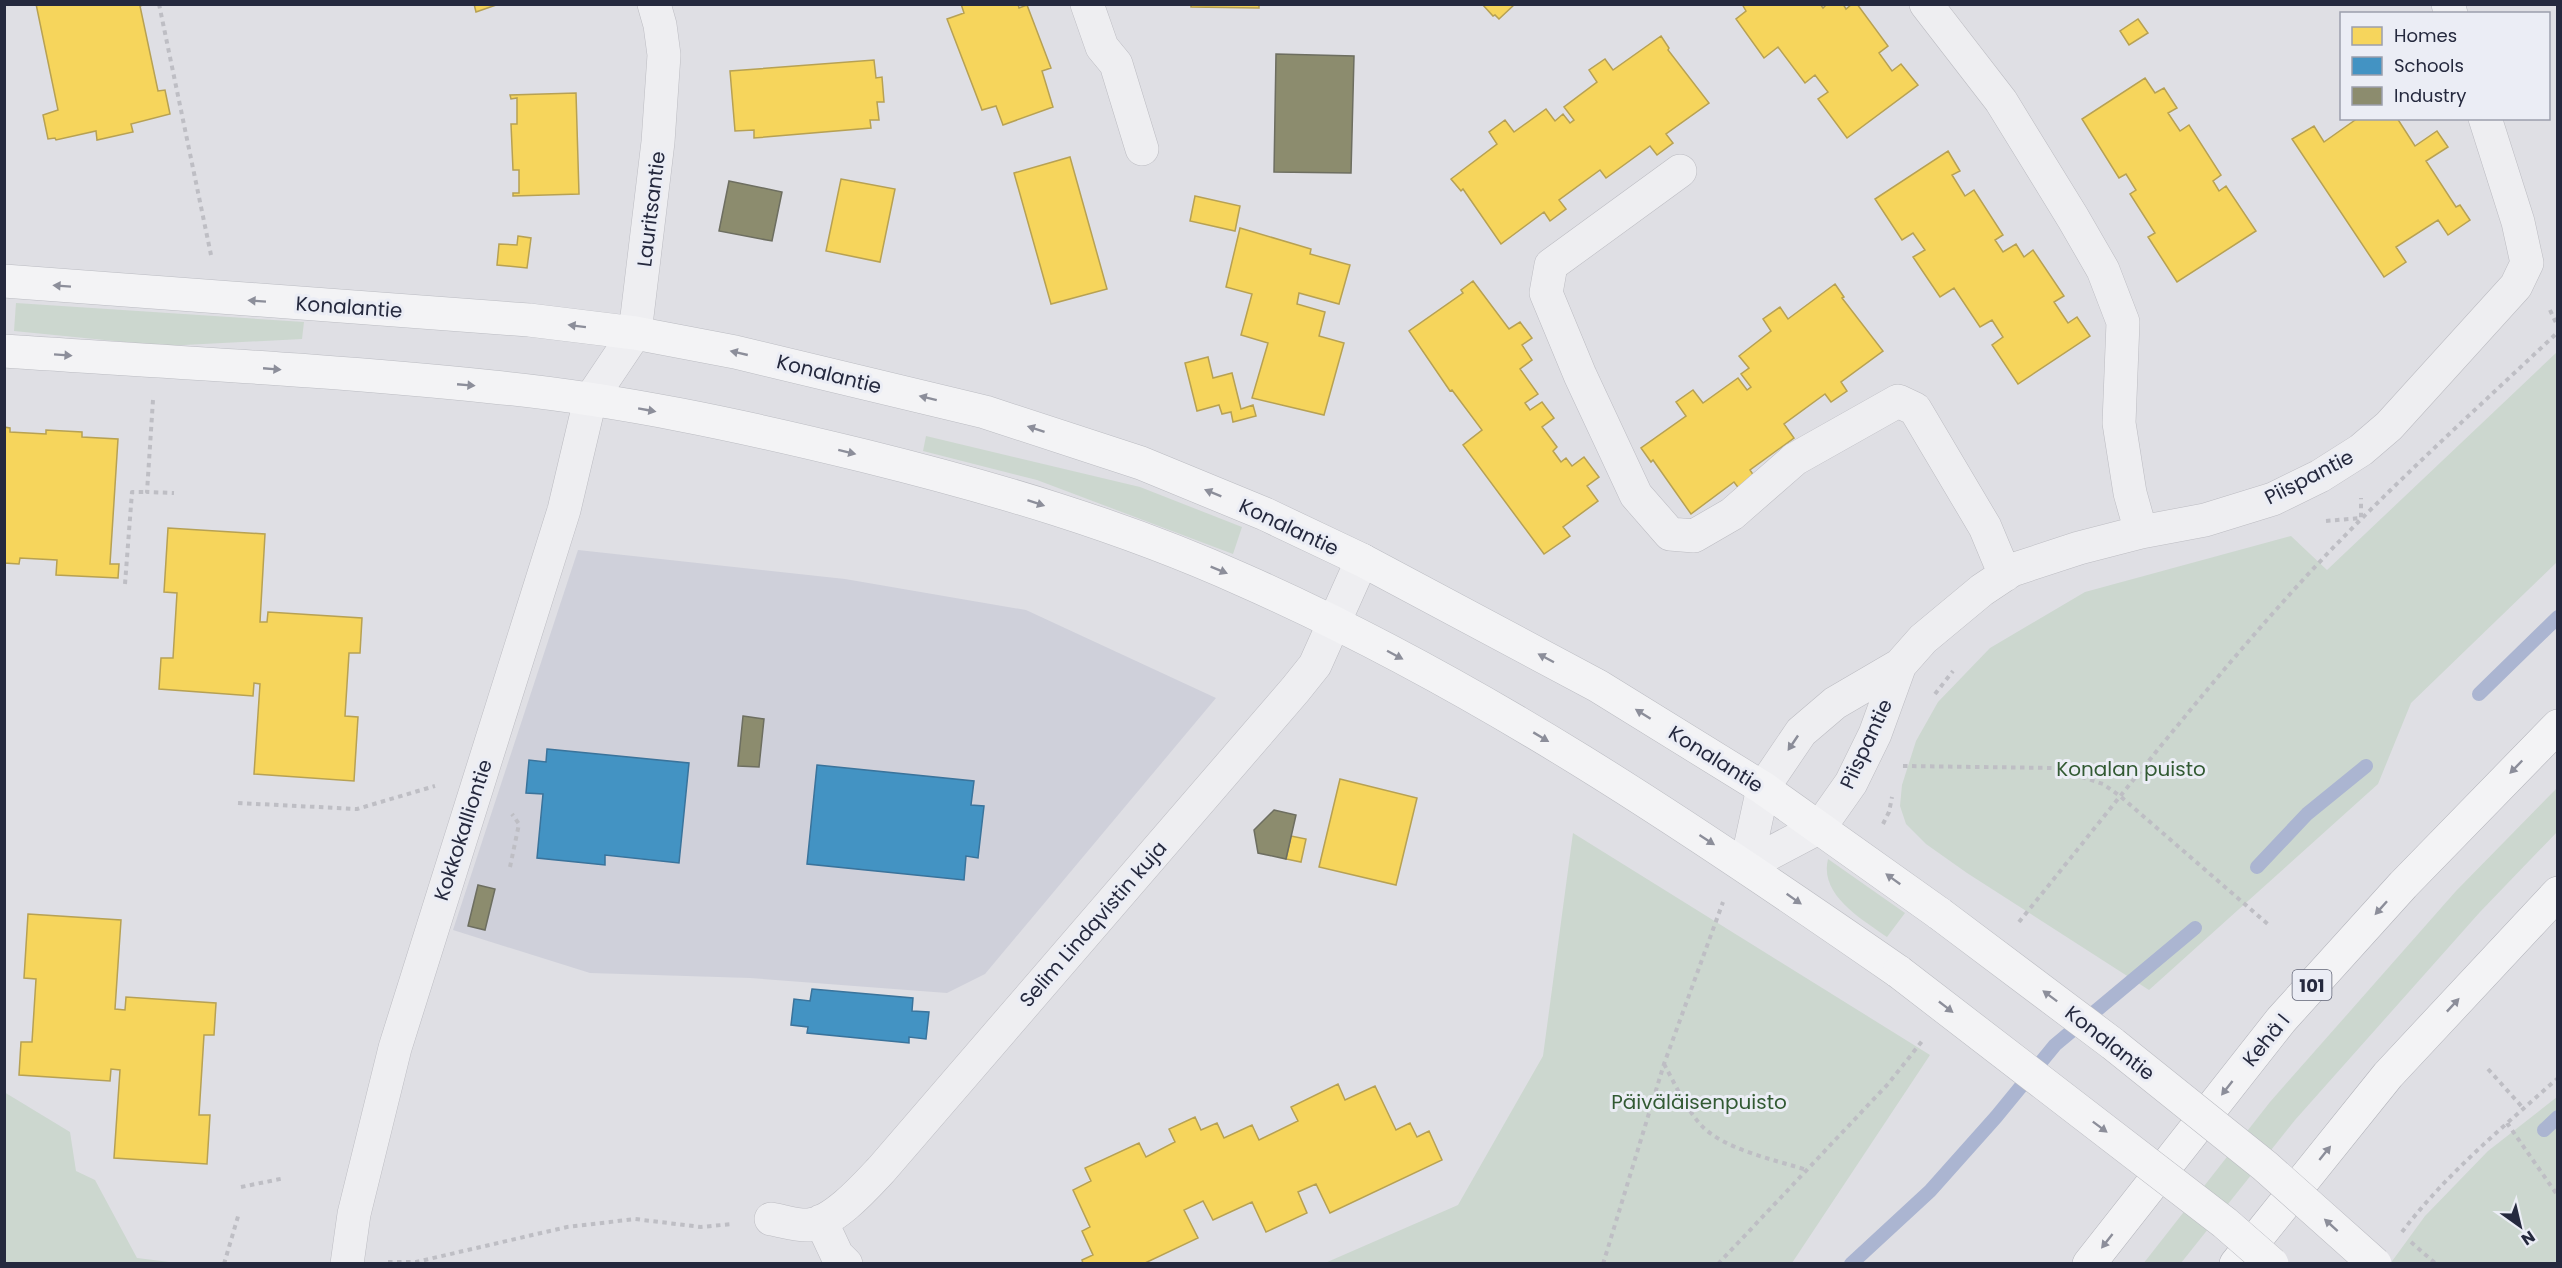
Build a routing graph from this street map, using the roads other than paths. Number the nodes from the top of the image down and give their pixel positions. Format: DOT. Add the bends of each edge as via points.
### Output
graph roads {
  1 [pos="654,4"];
  2 [pos="1086,4"];
  3 [pos="1926,4"];
  4 [pos="2486,120"];
  5 [pos="1142,149"];
  6 [pos="1680,171"];
  7 [pos="4,281"];
  8 [pos="635,333"];
  9 [pos="4,351"];
  10 [pos="590,400"];
  11 [pos="2141,532"];
  12 [pos="1362,560"];
  13 [pos="2005,575"];
  14 [pos="1334,622"];
  15 [pos="1900,666"];
  16 [pos="2558,726"];
  17 [pos="1763,788"];
  18 [pos="1820,827"];
  19 [pos="1746,866"];
  20 [pos="2558,893"];
  21 [pos="771,1219"];
  22 [pos="821,1221"];
  23 [pos="347,1261"];
  24 [pos="846,1263"];
  25 [pos="2089,1263"];
  26 [pos="2236,1263"];
  27 [pos="2272,1263"];
  28 [pos="2375,1263"];
  1 -- 8 [label="street, Lauritsantie" via="664,55 658,142"];
  2 -- 5 [label="street" via="1102,47 1116,64"];
  3 -- 11 [label="street" via="2001,101 2103,270 2123,322 2119,423 2130,493"];
  4 -- 11 [label="street, Piispantie" via="2527,263 2516,286 2389,426 2361,450 2273,499 2205,520"];
  6 -- 13 [label="street" via="1551,265 1546,292 1636,495 1670,534 1694,536 1732,514 1795,459 1898,401 1915,409 1985,527"];
  8 -- 7 [label="main road, Konalantie, one-way" via="529,320"];
  8 -- 10 [label="street, Lauritsantie"];
  12 -- 8 [label="main road, Konalantie, one-way" via="1265,514 1141,463 985,412 735,352"];
  9 -- 10 [label="main road, one-way" via="498,387"];
  10 -- 14 [label="main road, one-way" via="790,437 981,485 1114,528 1240,578"];
  10 -- 23 [label="street, Kokkokalliontie" via="564,510 395,1048 354,1214"];
  11 -- 13 [label="street, Piispantie" via="2079,548"];
  12 -- 14 [label="street, Selim Lindqvistin kuja"];
  17 -- 12 [label="main road, Konalantie, one-way" via="1598,686"];
  13 -- 15 [label="street, Piispantie" via="1951,614"];
  14 -- 19 [label="main road, one-way" via="1492,706"];
  14 -- 22 [label="street, Selim Lindqvistin kuja" via="1315,665 1295,690 881,1170 850,1202"];
  15 -- 17 [label="street, Piispantie, one-way" via="1834,703 1801,732"];
  15 -- 18 [label="street, Piispantie" via="1875,734 1851,783"];
  16 -- 25 [label="main road, Kehä I / 101, one-way" via="2403,885 2281,1020"];
  17 -- 18 [label="main road, Konalantie"];
  17 -- 19 [label="street, Piispantie"];
  18 -- 19 [label="street, Piispantie"];
  28 -- 18 [label="main road, Konalantie, one-way, bridge" via="2265,1166 2113,1044"];
  19 -- 27 [label="main road, one-way, bridge" via="1899,972 2225,1222"];
  26 -- 20 [label="main road, one-way" via="2388,1075"];
  21 -- 22 [label="street" via="809,1225"];
  22 -- 24 [label="street" via="837,1255"];
}
